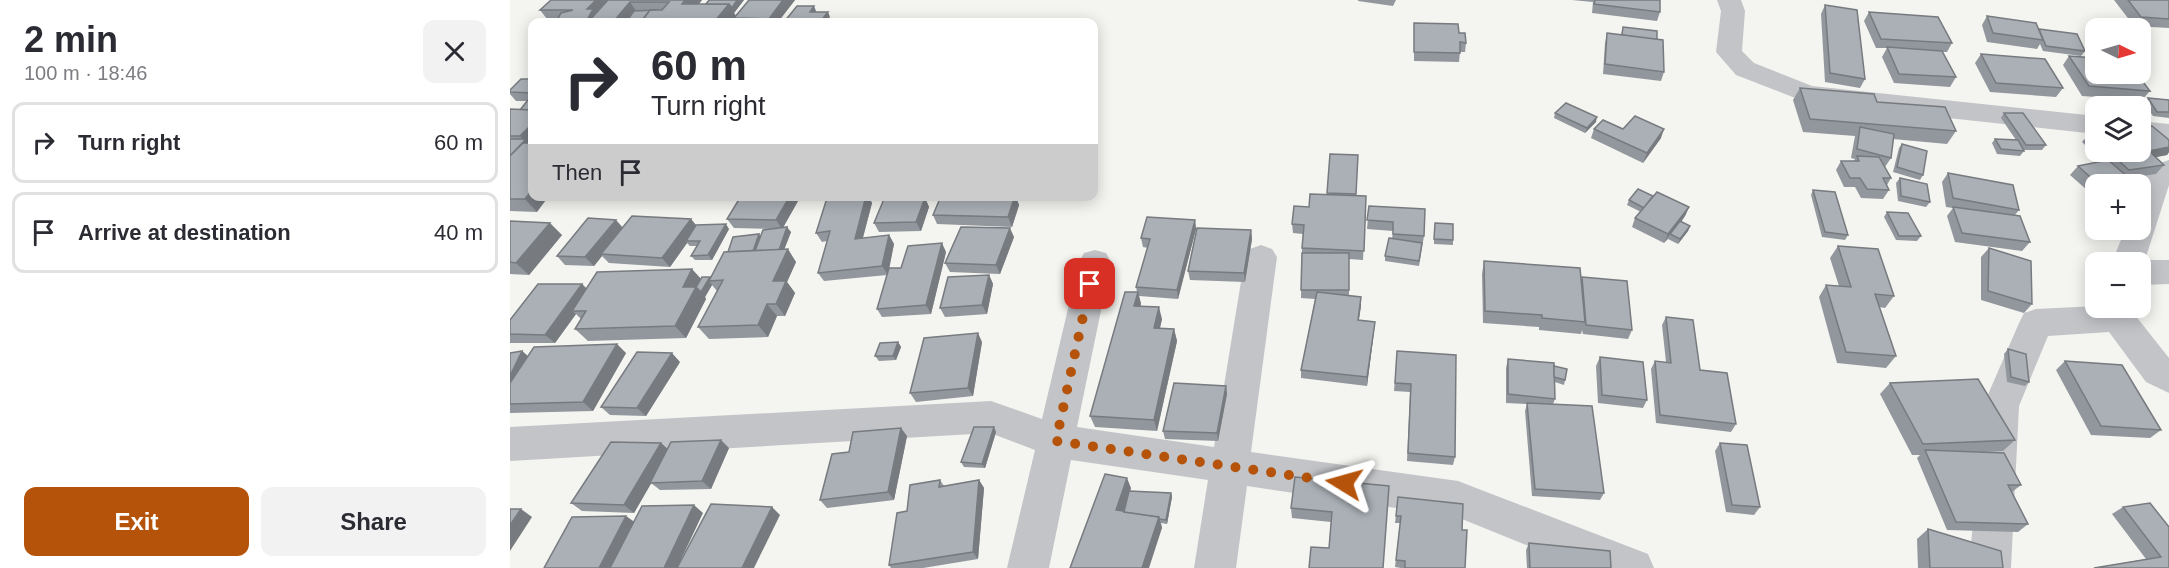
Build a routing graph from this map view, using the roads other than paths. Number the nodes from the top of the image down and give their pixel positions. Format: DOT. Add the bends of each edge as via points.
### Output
graph roads {
  1 [pos="1729,0"];
  2 [pos="2085,124"];
  3 [pos="2169,170"];
  4 [pos="2151,195"];
  5 [pos="1261,257"];
  6 [pos="1095,262"];
  7 [pos="2169,272"];
  8 [pos="2151,273"];
  9 [pos="2085,317"];
  10 [pos="2121,318"];
  11 [pos="2169,378"];
  12 [pos="1056,441"];
  13 [pos="510,444"];
  14 [pos="1230,467"];
  15 [pos="1028,568"];
  16 [pos="1215,568"];
  17 [pos="1633,568"];
  18 [pos="1990,568"];
  1 -- 2 [label="street" via="1733,11 1729,52 1745,69 1808,94"];
  3 -- 4 [label="street" via="2156,179"];
  5 -- 14 [label="street"];
  6 -- 12 [label="street"];
  7 -- 8 [label="street"];
  9 -- 18 [label="street" via="2036,323 2001,406"];
  10 -- 11 [label="street" via="2159,372"];
  12 -- 13 [label="street" via="991,417"];
  12 -- 14 [label="street"];
  12 -- 15 [label="street"];
  14 -- 16 [label="street"];
  14 -- 17 [label="street" via="1458,499"];
}
